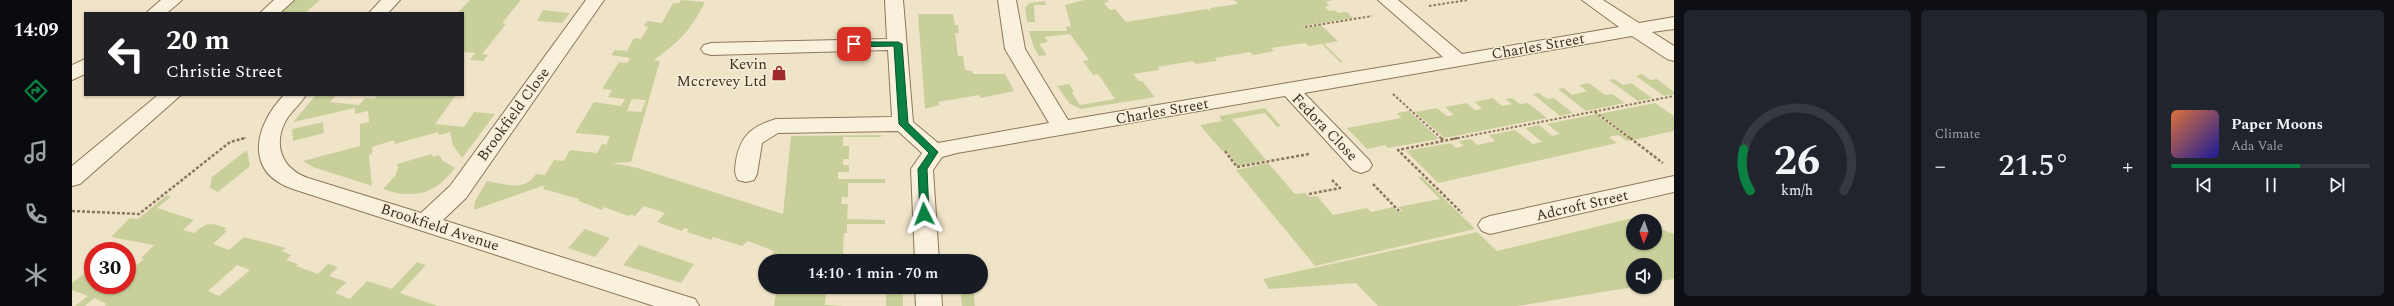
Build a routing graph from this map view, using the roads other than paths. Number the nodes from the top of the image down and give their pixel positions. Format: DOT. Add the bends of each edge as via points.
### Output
graph roads {
  1 [pos="173,0"];
  2 [pos="285,0"];
  3 [pos="391,0"];
  4 [pos="595,0"];
  5 [pos="894,0"];
  6 [pos="1007,0"];
  7 [pos="1591,0"];
  8 [pos="1383,7"];
  9 [pos="156,12"];
  10 [pos="270,12"];
  11 [pos="379,12"];
  12 [pos="1674,23"];
  13 [pos="1636,30"];
  14 [pos="898,44"];
  15 [pos="711,49"];
  16 [pos="1674,55"];
  17 [pos="1458,60"];
  18 [pos="84,66"];
  19 [pos="72,74"];
  20 [pos="1289,89"];
  21 [pos="170,96"];
  22 [pos="295,96"];
  23 [pos="903,124"];
  24 [pos="1062,128"];
  25 [pos="934,152"];
  26 [pos="1365,172"];
  27 [pos="746,174"];
  28 [pos="1671,175"];
  29 [pos="72,178"];
  30 [pos="426,222"];
  31 [pos="1490,225"];
  32 [pos="927,254"];
  33 [pos="928,294"];
  34 [pos="686,306"];
  35 [pos="929,306"];
  1 -- 9 [label="street"];
  2 -- 10 [label="street"];
  3 -- 11 [label="street"];
  4 -- 30 [label="street, Brookfield Close" via="458,192"];
  5 -- 14 [label="street"];
  6 -- 24 [label="street" via="1015,49"];
  7 -- 13 [label="street"];
  8 -- 17 [label="street"];
  12 -- 13 [label="street, Charles Street"];
  13 -- 16 [label="street"];
  13 -- 17 [label="street, Charles Street"];
  14 -- 15 [label="street"];
  14 -- 23 [label="street"];
  17 -- 20 [label="street, Charles Street" via="1394,78"];
  18 -- 19 [label="street"];
  20 -- 24 [label="street, Charles Street"];
  20 -- 26 [label="street, Fedora Close"];
  21 -- 29 [label="street"];
  22 -- 30 [label="street, Brookfield Avenue" via="278,114 269,136 269,151 275,165 284,176"];
  23 -- 25 [label="street"];
  23 -- 27 [label="street" via="776,126 759,131 751,142"];
  24 -- 25 [label="street, Charles Street"];
  25 -- 32 [label="street" via="922,169"];
  28 -- 31 [label="street, Adcroft Street"];
  30 -- 34 [label="street, Brookfield Avenue"];
  33 -- 35 [label="street"];
}
